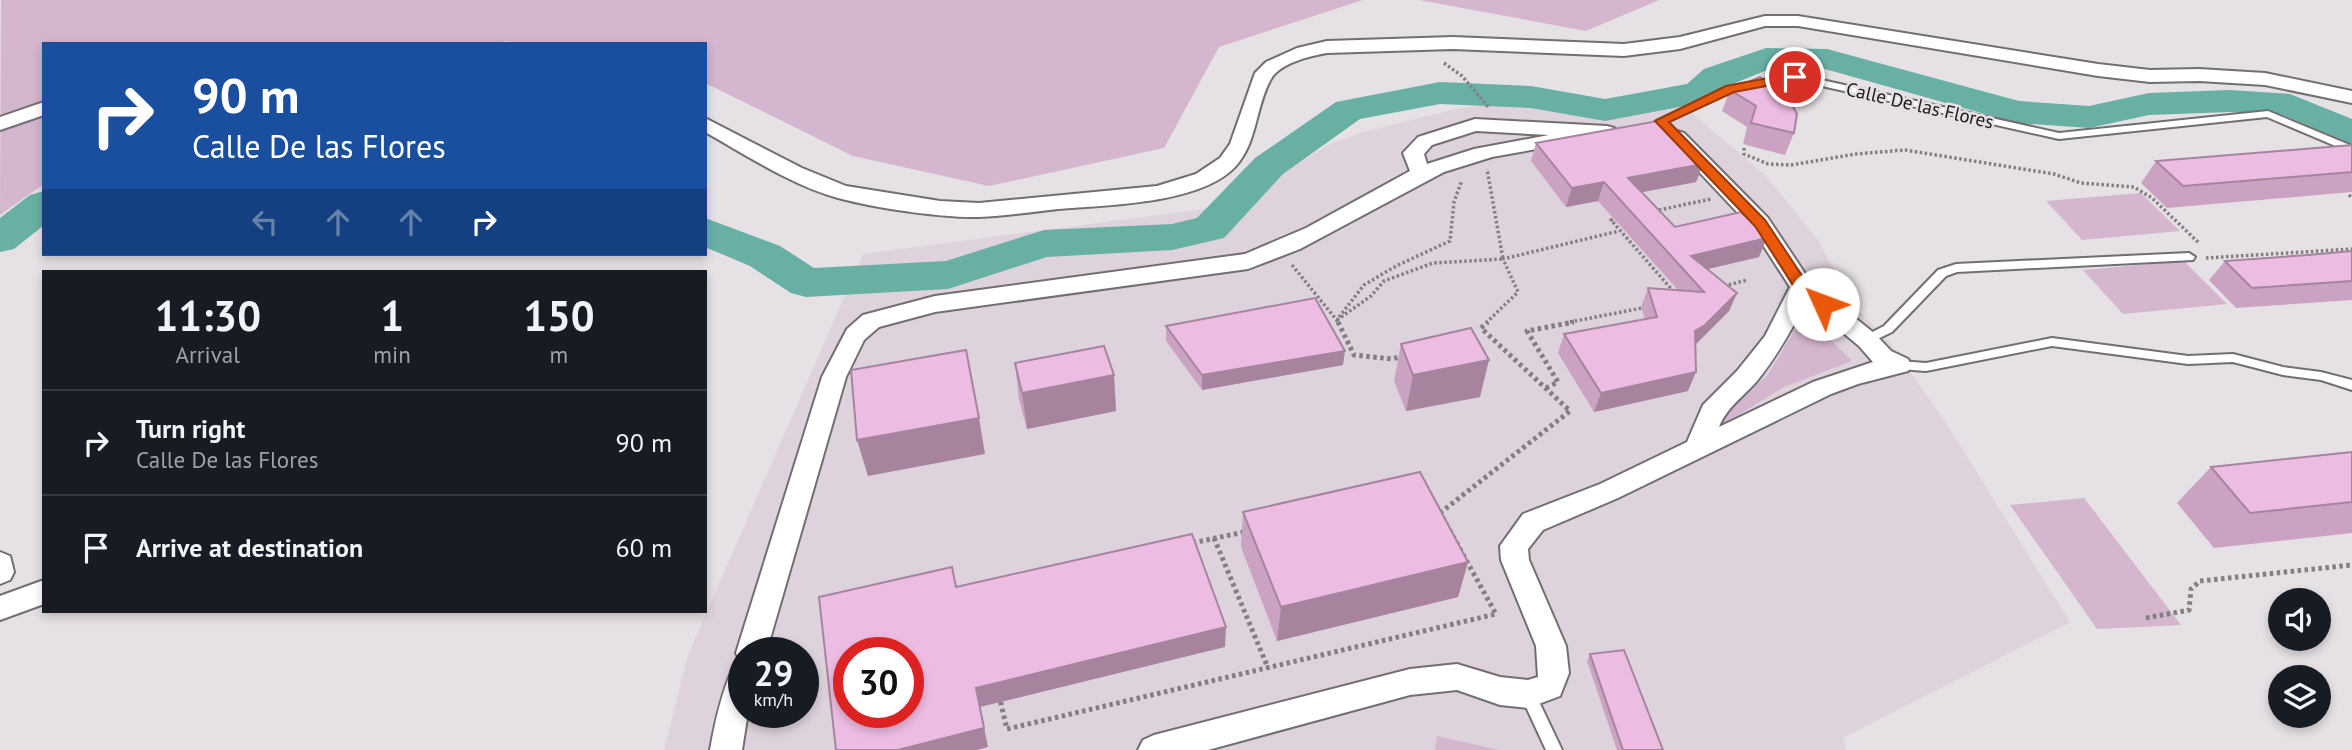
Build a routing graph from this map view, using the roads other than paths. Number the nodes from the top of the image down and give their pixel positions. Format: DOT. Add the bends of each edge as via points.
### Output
graph roads {
  1 [pos="2352,97"];
  2 [pos="42,109"];
  3 [pos="1661,121"];
  4 [pos="0,124"];
  5 [pos="707,125"];
  6 [pos="1607,132"];
  7 [pos="2352,150"];
  8 [pos="1421,174"];
  9 [pos="2189,257"];
  10 [pos="1802,287"];
  11 [pos="1867,340"];
  12 [pos="1899,365"];
  13 [pos="2352,385"];
  14 [pos="1697,450"];
  15 [pos="0,564"];
  16 [pos="0,572"];
  17 [pos="42,593"];
  18 [pos="0,608"];
  19 [pos="756,637"];
  20 [pos="1528,694"];
  21 [pos="729,728"];
  22 [pos="726,750"];
  23 [pos="1154,750"];
  24 [pos="1554,750"];
  1 -- 5 [label="street" via="2264,79 2098,70 1798,21 1765,21 1680,43 1624,50 1453,43 1327,47 1304,51 1273,66 1262,77 1240,145 1227,163 1203,179 1159,193 979,210 842,192 795,173"];
  2 -- 4 [label="street"];
  3 -- 6 [label="street"];
  3 -- 7 [label="lane, Calle De las Flores" via="1730,89 1795,77 2059,136 2268,114"];
  3 -- 10 [label="street" via="1760,223"];
  6 -- 8 [label="street" via="1488,150"];
  6 -- 8 [label="street" via="1475,125 1417,147 1413,153"];
  8 -- 19 [label="street" via="1275,253 1231,265 935,304 871,321 855,335 834,377"];
  9 -- 11 [label="lane" via="1956,268 1942,273 1888,328"];
  10 -- 11 [label="street"];
  10 -- 14 [label="street" via="1774,341 1712,412"];
  11 -- 12 [label="street" via="1882,357"];
  12 -- 13 [label="lane" via="1926,367 2052,342 2188,360 2233,358"];
  12 -- 14 [label="street" via="1822,388"];
  14 -- 20 [label="street" via="1532,522 1524,530 1514,546 1515,560 1551,646 1554,673 1549,687"];
  15 -- 16 [label="street"];
  17 -- 18 [label="street"];
  20 -- 23 [label="street" via="1500,691 1457,677 1410,682"];
  20 -- 24 [label="lane"];
  21 -- 22 [label="street"];
}
